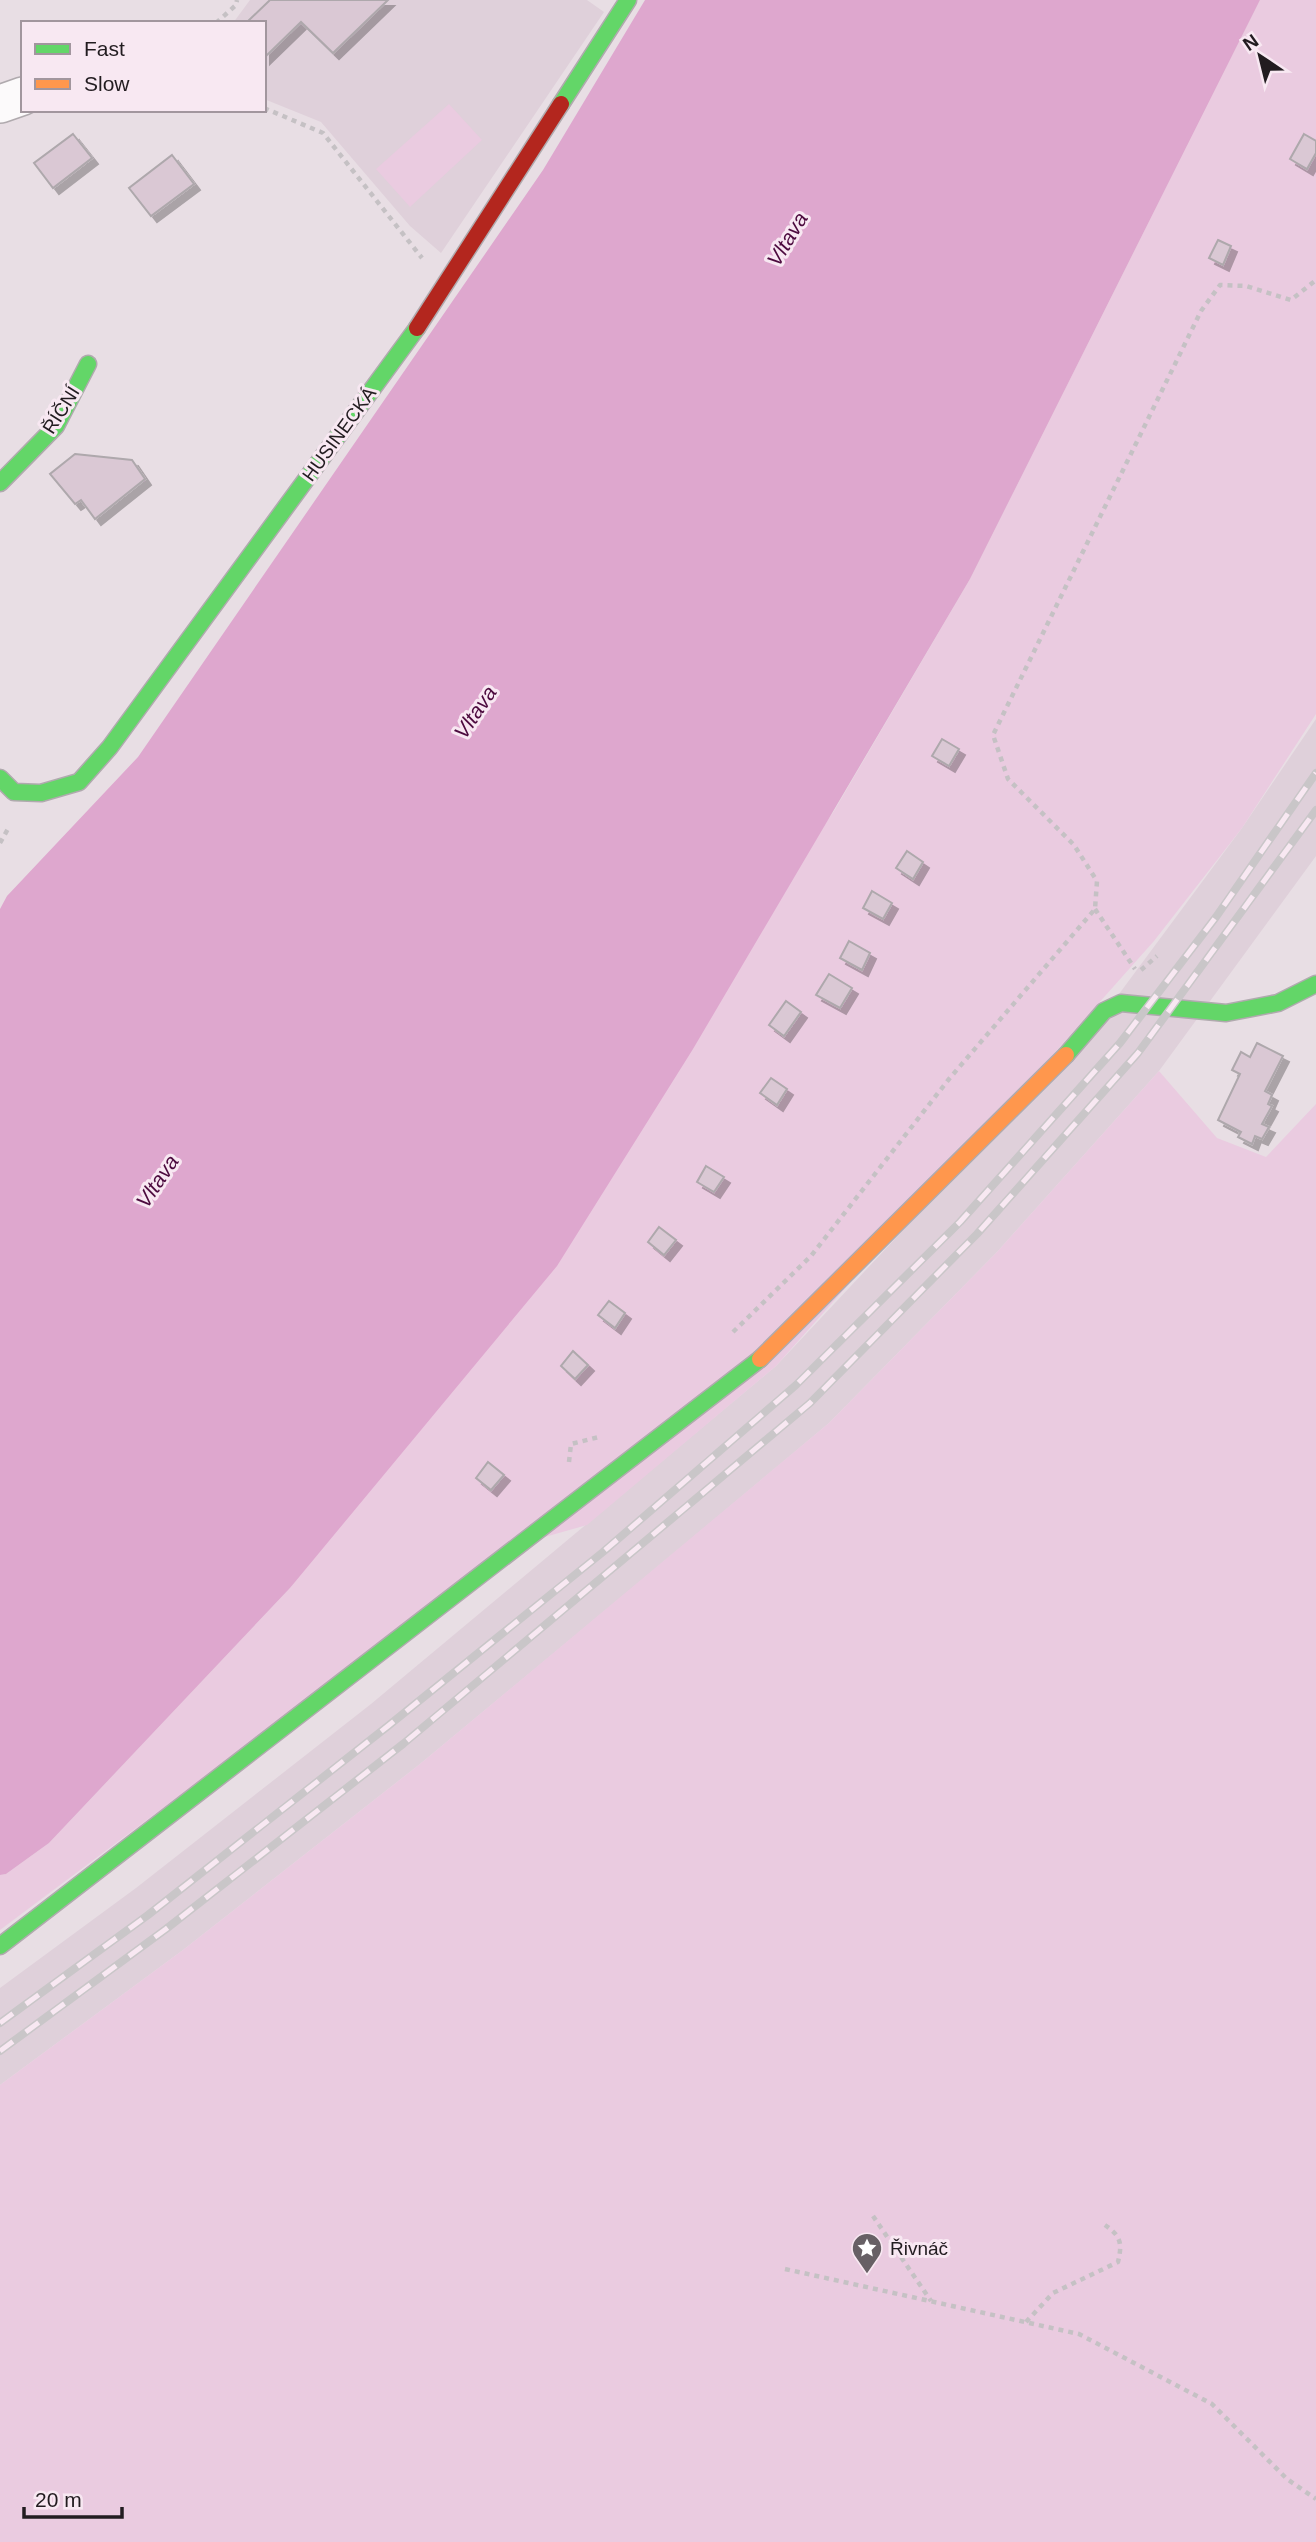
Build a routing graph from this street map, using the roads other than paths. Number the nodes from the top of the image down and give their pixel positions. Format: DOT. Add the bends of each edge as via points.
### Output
graph roads {
  1 [pos="628,0"];
  2 [pos="21,97"];
  3 [pos="0,104"];
  4 [pos="88,364"];
  5 [pos="0,482"];
  6 [pos="0,778"];
  7 [pos="1316,984"];
  8 [pos="0,1946"];
  1 -- 6 [label="street, HUSINECKÁ" via="410,338 110,747 79,782 41,793 14,792"];
  2 -- 3 [label="street"];
  4 -- 5 [label="street, ŘÍČNÍ" via="56,426"];
  7 -- 8 [label="street" via="1278,1003 1226,1013 1121,1003 1104,1011 1052,1071 767,1354"];
}
